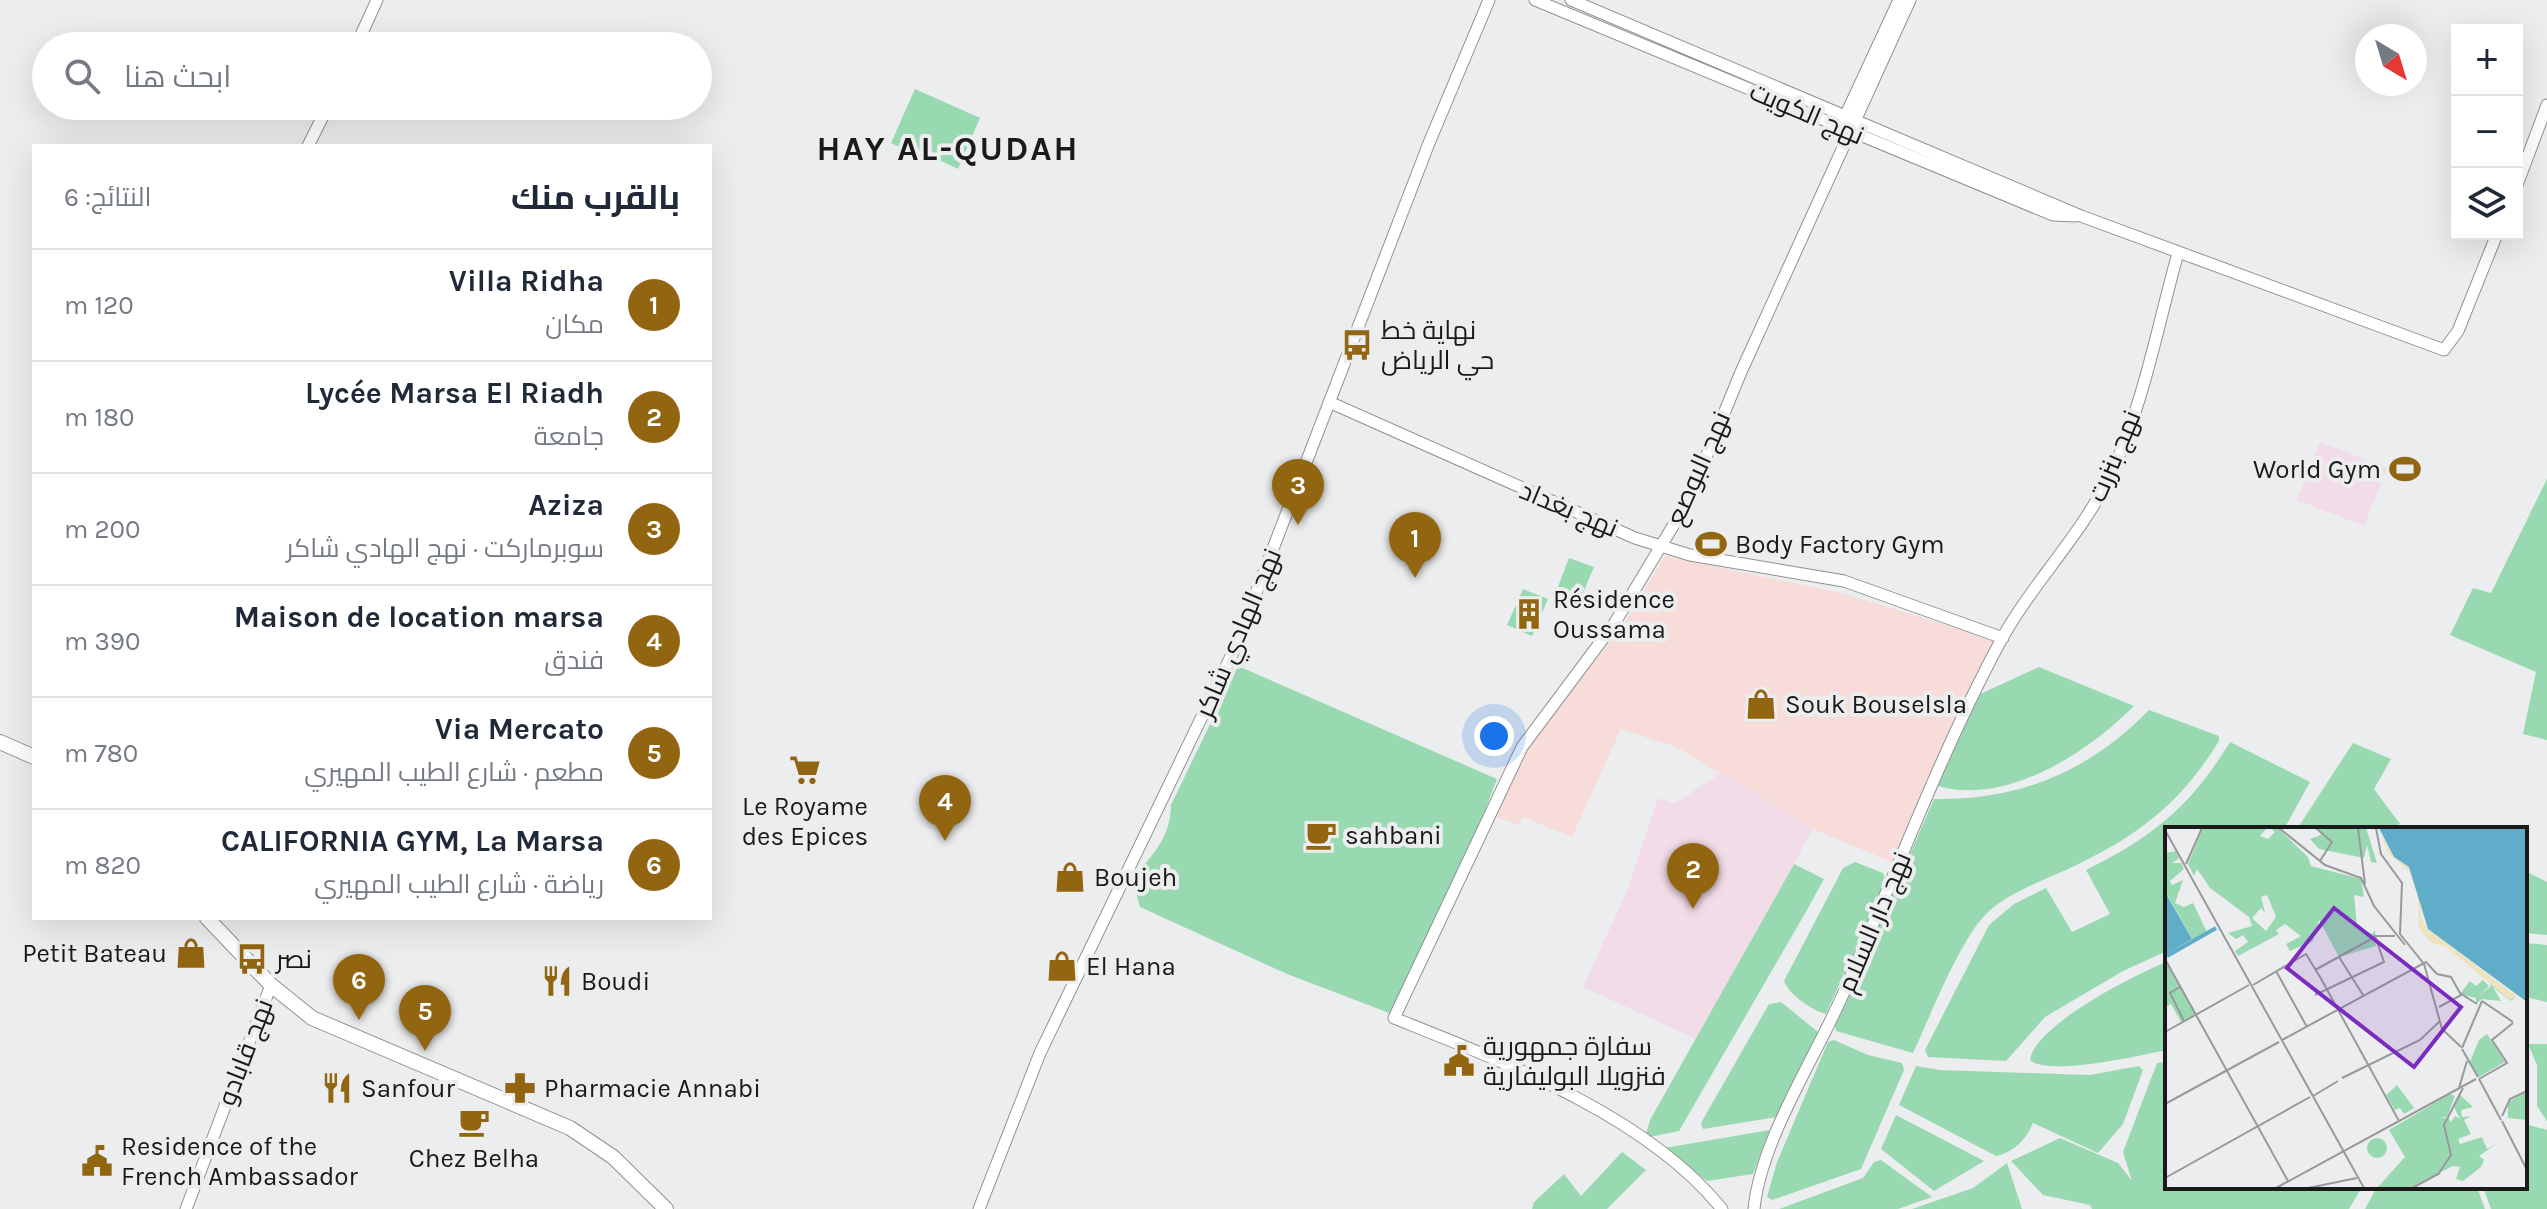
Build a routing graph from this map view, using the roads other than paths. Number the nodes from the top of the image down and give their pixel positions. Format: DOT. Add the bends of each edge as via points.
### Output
graph roads {
  1 [pos="377,0"];
  2 [pos="1489,0"];
  3 [pos="1535,0"];
  4 [pos="1571,0"];
  5 [pos="1899,0"];
  6 [pos="1910,0"];
  7 [pos="362,32"];
  8 [pos="2547,105"];
  9 [pos="321,120"];
  10 [pos="1847,125"];
  11 [pos="309,144"];
  12 [pos="2523,169"];
  13 [pos="2495,240"];
  14 [pos="2178,253"];
  15 [pos="1329,402"];
  16 [pos="1661,546"];
  17 [pos="2003,638"];
  18 [pos="0,742"];
  19 [pos="32,756"];
  20 [pos="209,920"];
  21 [pos="271,985"];
  22 [pos="186,1209"];
  23 [pos="666,1209"];
  24 [pos="979,1209"];
  25 [pos="1722,1209"];
  26 [pos="1754,1209"];
  1 -- 7 [label="street"];
  2 -- 15 [label="street, نهج الهادي شاكر"];
  3 -- 10 [label="street, نهج الكويت"];
  4 -- 10 [label="street, نهج الكويت"];
  5 -- 10 [label="street"];
  6 -- 10 [label="street"];
  8 -- 12 [label="street"];
  9 -- 11 [label="street"];
  10 -- 14 [label="street, نهج الكويت" via="2053,215 2081,216"];
  10 -- 16 [label="street, نهج البوصع" via="1700,474"];
  13 -- 14 [label="street, نهج الكويت" via="2458,331 2444,350"];
  14 -- 17 [label="street, نهج بنزرت" via="2129,432 2109,478"];
  15 -- 16 [label="street, نهج بغداد" via="1579,515"];
  15 -- 24 [label="street, نهج الهادي شاكر" via="1234,650 1040,1053"];
  16 -- 17 [label="street, نهج بغداد" via="1844,581"];
  16 -- 25 [label="street, نهج البوصع" via="1614,624 1522,747 1394,1018 1536,1075 1582,1101 1669,1159"];
  17 -- 26 [label="street, نهج دار السلام" via="1770,1149"];
  18 -- 19 [label="main road"];
  20 -- 21 [label="main road"];
  21 -- 22 [label="street, نهج قابادو"];
  21 -- 23 [label="main road" via="312,1018 570,1128 613,1157"];
}
